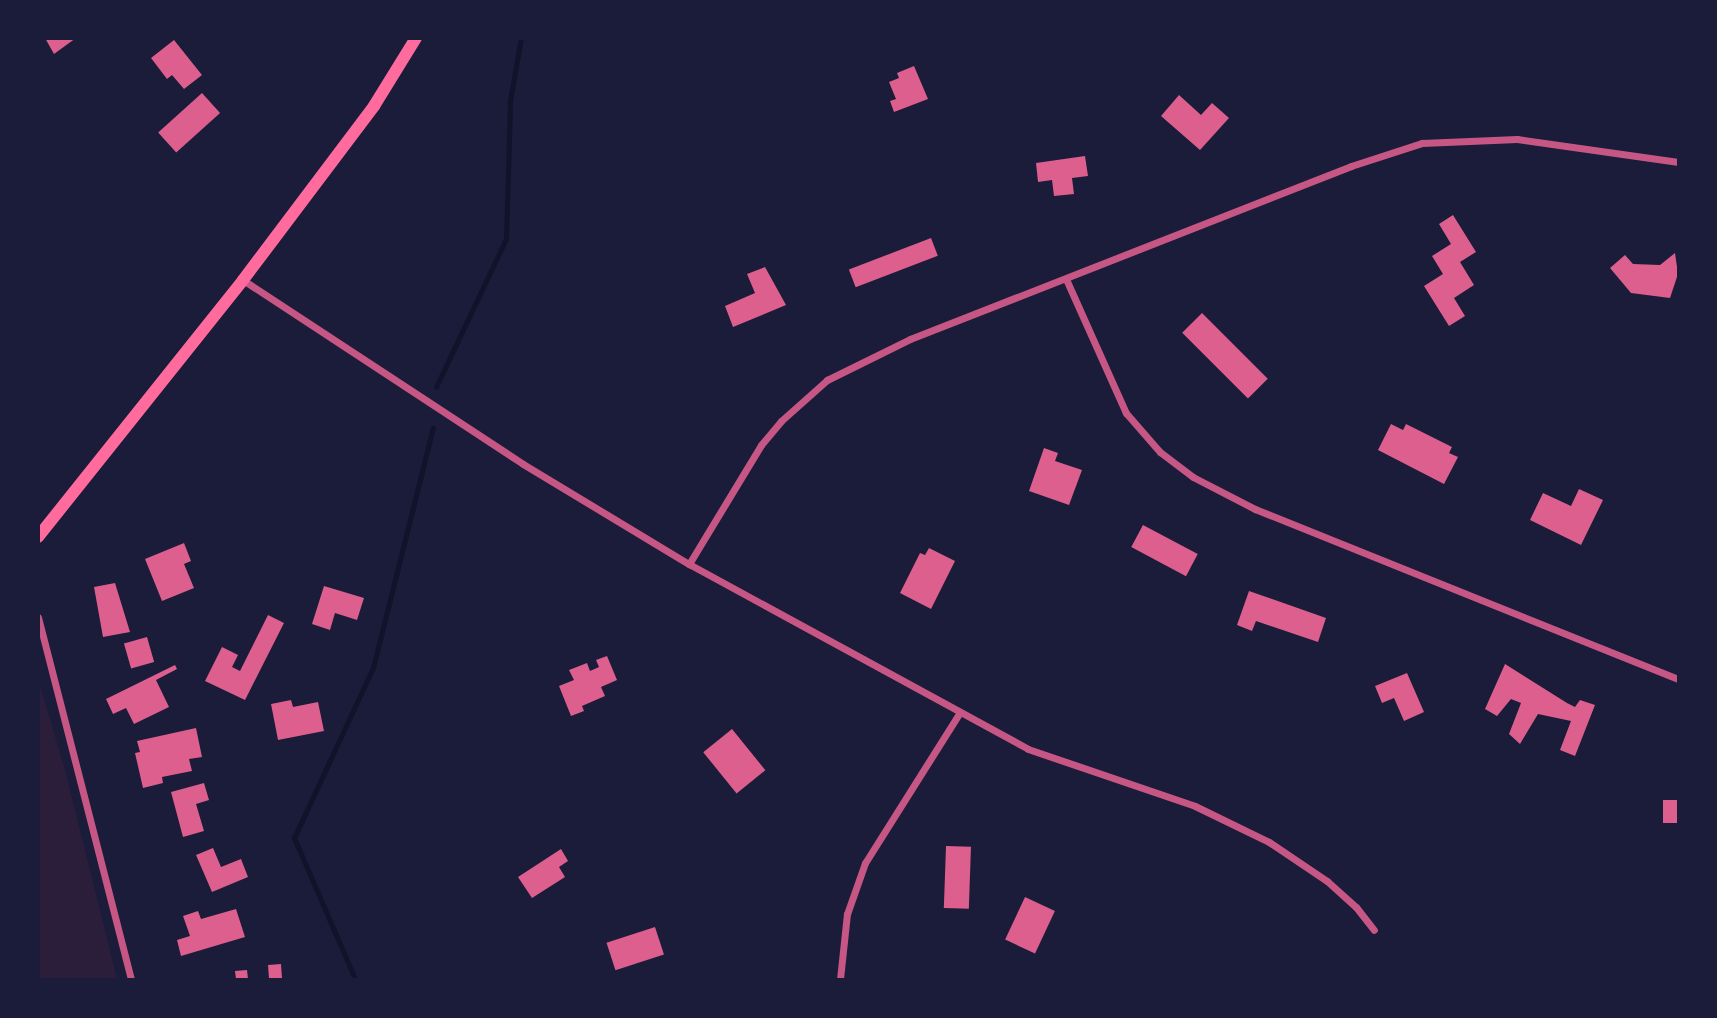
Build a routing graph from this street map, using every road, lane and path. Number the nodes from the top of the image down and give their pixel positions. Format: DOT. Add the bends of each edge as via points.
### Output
graph roads {
  1 [pos="416,38"];
  2 [pos="1678,162"];
  3 [pos="1066,279"];
  4 [pos="243,280"];
  5 [pos="38,537"];
  6 [pos="689,564"];
  7 [pos="38,617"];
  8 [pos="1678,679"];
  9 [pos="960,712"];
  10 [pos="1374,930"];
  11 [pos="131,979"];
  12 [pos="840,979"];
  1 -- 4 [label="highway" via="374,106"];
  2 -- 3 [label="street" via="1517,139 1422,143 1351,166"];
  3 -- 6 [label="street" via="910,339 827,380 761,445"];
  3 -- 8 [label="street" via="1126,413 1160,452 1193,477 1255,509"];
  4 -- 5 [label="highway"];
  4 -- 6 [label="street" via="523,464"];
  6 -- 9 [label="street"];
  7 -- 11 [label="street"];
  9 -- 10 [label="street" via="1028,749 1195,806 1269,842 1335,887"];
  9 -- 12 [label="street" via="865,863 847,914"];
}
